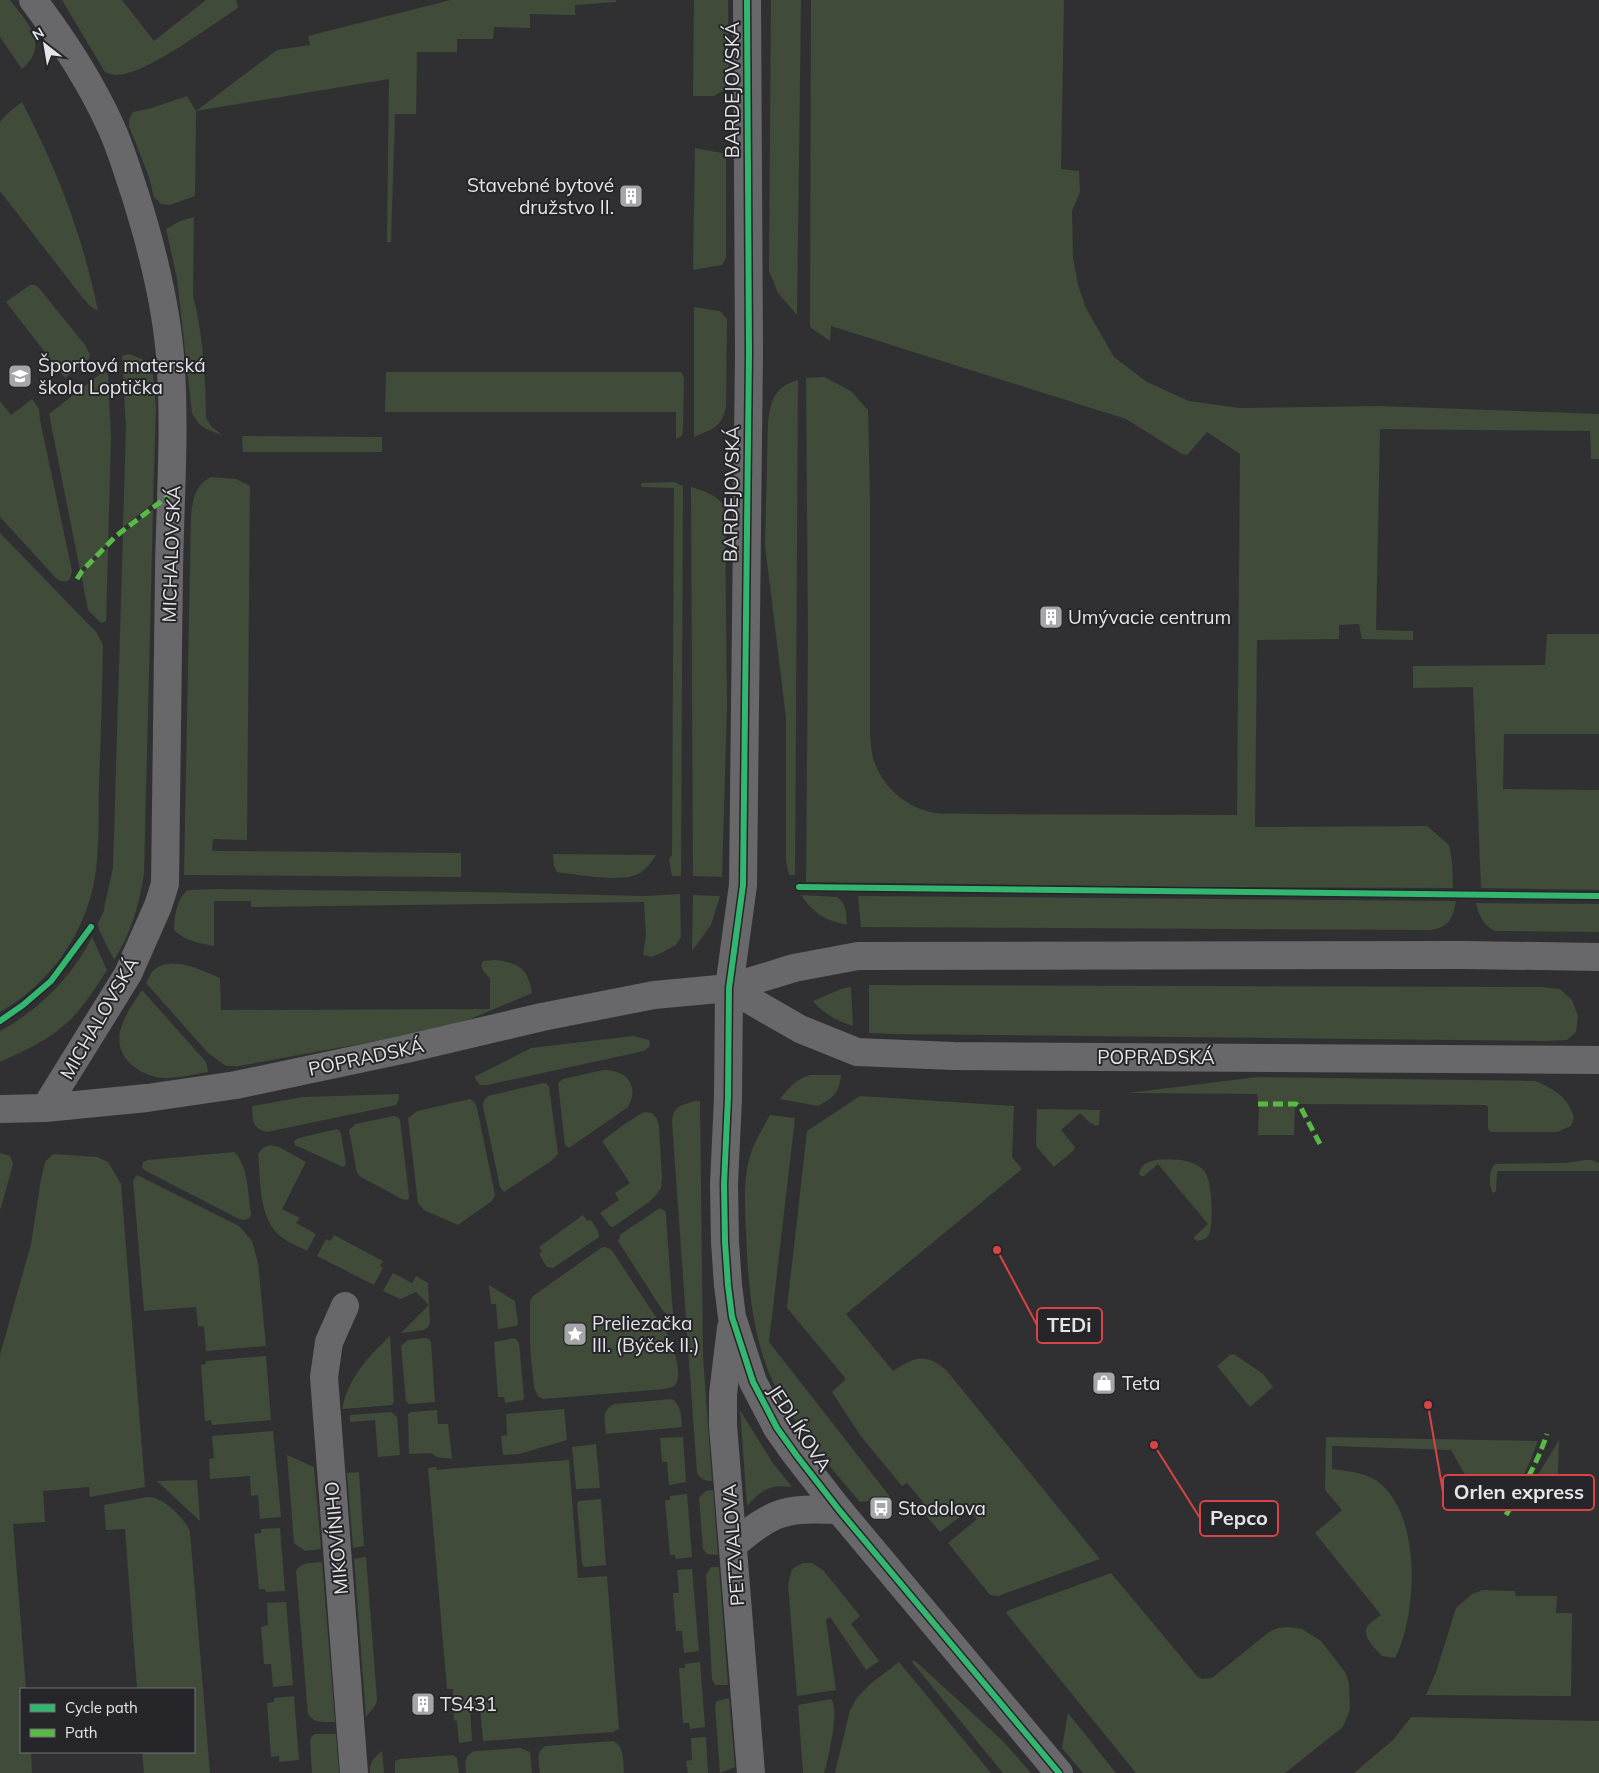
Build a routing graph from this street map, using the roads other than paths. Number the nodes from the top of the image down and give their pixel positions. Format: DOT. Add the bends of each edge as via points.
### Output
graph roads {
  1 [pos="33,0"];
  2 [pos="747,0"];
  3 [pos="1599,957"];
  4 [pos="729,988"];
  5 [pos="1599,1060"];
  6 [pos="45,1108"];
  7 [pos="0,1109"];
  8 [pos="345,1306"];
  9 [pos="732,1317"];
  10 [pos="839,1510"];
  11 [pos="733,1545"];
  12 [pos="354,1773"];
  13 [pos="751,1773"];
  14 [pos="1059,1773"];
  1 -- 6 [label="street, MICHALOVSKÁ" via="82,74 109,122 125,162 144,222 164,305 171,367 173,434 164,884 158,906 128,974"];
  2 -- 4 [label="street, BARDEJOVSKÁ" via="749,352 743,885"];
  3 -- 4 [label="street, POPRADSKÁ" via="858,956 794,968"];
  4 -- 5 [label="street, POPRADSKÁ" via="800,1029 857,1052 963,1056"];
  4 -- 6 [label="street, POPRADSKÁ" via="654,995 542,1016 236,1086"];
  4 -- 9 [label="street, JEDLÍKOVA" via="724,1184"];
  6 -- 7 [label="street, POPRADSKÁ"];
  8 -- 12 [label="street, MIKOVÍNIHO" via="328,1342 324,1377"];
  9 -- 10 [label="street, JEDLÍKOVA" via="753,1382 777,1428"];
  9 -- 11 [label="street, PETZVALOVA" via="723,1394"];
  10 -- 11 [label="street" via="808,1509 780,1513 759,1523"];
  10 -- 14 [label="street, JEDLÍKOVA"];
  11 -- 13 [label="street, PETZVALOVA"];
}
